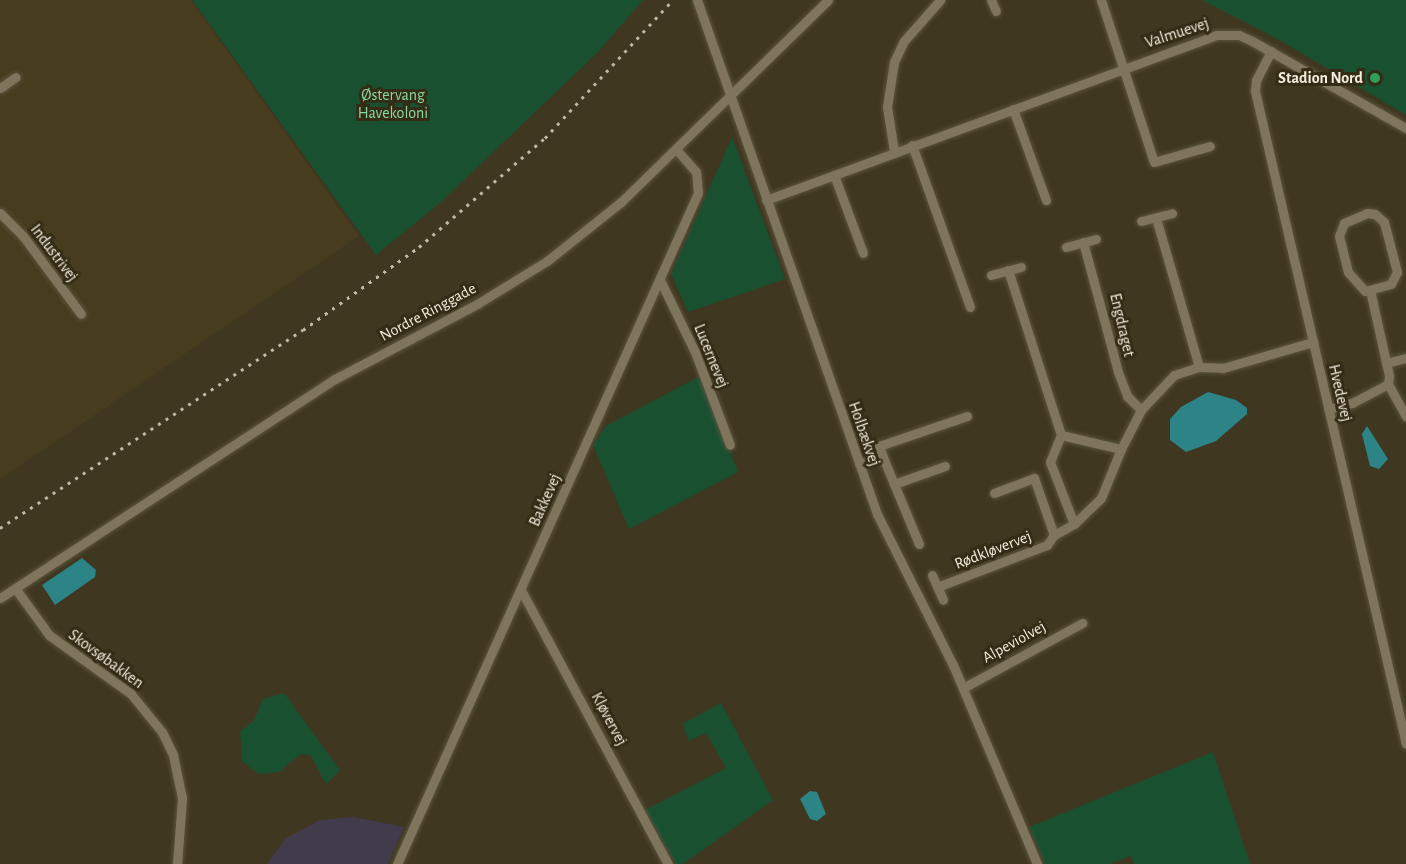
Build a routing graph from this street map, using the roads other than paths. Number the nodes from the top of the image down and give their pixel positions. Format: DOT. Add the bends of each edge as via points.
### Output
graph roads {
  1 [pos="828,0"];
  2 [pos="940,0"];
  3 [pos="991,0"];
  4 [pos="1101,0"];
  5 [pos="697,1"];
  6 [pos="996,11"];
  7 [pos="1270,51"];
  8 [pos="1126,66"];
  9 [pos="16,76"];
  10 [pos="0,88"];
  11 [pos="731,96"];
  12 [pos="1013,109"];
  13 [pos="1406,128"];
  14 [pos="912,145"];
  15 [pos="1210,146"];
  16 [pos="677,150"];
  17 [pos="894,151"];
  18 [pos="834,175"];
  19 [pos="766,200"];
  20 [pos="1046,200"];
  21 [pos="0,213"];
  22 [pos="1172,213"];
  23 [pos="1156,218"];
  24 [pos="1141,222"];
  25 [pos="1096,239"];
  26 [pos="1083,242"];
  27 [pos="1066,247"];
  28 [pos="863,253"];
  29 [pos="1021,267"];
  30 [pos="1008,270"];
  31 [pos="991,275"];
  32 [pos="660,280"];
  33 [pos="1370,290"];
  34 [pos="970,307"];
  35 [pos="81,314"];
  36 [pos="1313,342"];
  37 [pos="1406,358"];
  38 [pos="1386,363"];
  39 [pos="1199,367"];
  40 [pos="1388,384"];
  41 [pos="1328,409"];
  42 [pos="1141,410"];
  43 [pos="967,416"];
  44 [pos="1406,416"];
  45 [pos="1061,435"];
  46 [pos="730,445"];
  47 [pos="1121,450"];
  48 [pos="883,457"];
  49 [pos="859,465"];
  50 [pos="945,466"];
  51 [pos="894,484"];
  52 [pos="994,493"];
  53 [pos="1074,524"];
  54 [pos="1054,535"];
  55 [pos="919,544"];
  56 [pos="932,575"];
  57 [pos="937,587"];
  58 [pos="15,588"];
  59 [pos="521,590"];
  60 [pos="0,598"];
  61 [pos="943,600"];
  62 [pos="1082,623"];
  63 [pos="963,688"];
  64 [pos="1406,744"];
  65 [pos="177,864"];
  66 [pos="397,864"];
  67 [pos="668,864"];
  68 [pos="1037,864"];
  1 -- 11 [label="street, Nordre Ringgade"];
  2 -- 17 [label="street" via="904,41 894,62 887,107"];
  3 -- 6 [label="street"];
  4 -- 8 [label="street"];
  5 -- 11 [label="street, Holbækvej"];
  7 -- 8 [label="street, Valmuevej" via="1239,35 1216,35"];
  7 -- 13 [label="street, Valmuevej"];
  7 -- 36 [label="street, Hvedevej" via="1255,91"];
  8 -- 12 [label="street, Valmuevej"];
  8 -- 15 [label="street" via="1150,163"];
  9 -- 10 [label="street"];
  11 -- 16 [label="street, Nordre Ringgade"];
  11 -- 19 [label="street, Holbækvej"];
  12 -- 14 [label="street, Valmuevej"];
  12 -- 20 [label="street"];
  14 -- 17 [label="street, Valmuevej"];
  14 -- 34 [label="street"];
  16 -- 32 [label="street, Bakkevej" via="696,172 698,193"];
  16 -- 58 [label="street, Nordre Ringgade" via="598,222 539,266 477,304 334,379"];
  17 -- 18 [label="street, Valmuevej"];
  18 -- 19 [label="street, Valmuevej"];
  18 -- 28 [label="street"];
  19 -- 49 [label="street, Holbækvej"];
  21 -- 35 [label="street, Industrivej" via="23,236"];
  22 -- 23 [label="street"];
  23 -- 24 [label="street"];
  23 -- 39 [label="street"];
  25 -- 26 [label="street"];
  26 -- 27 [label="street"];
  26 -- 42 [label="street, Engdraget" via="1118,372 1127,396"];
  29 -- 30 [label="street"];
  30 -- 31 [label="street"];
  30 -- 45 [label="street"];
  32 -- 46 [label="street, Lucernevej" via="694,352"];
  32 -- 59 [label="street, Bakkevej"];
  33 -- 33 [label="street" via="1361,290 1352,280 1339,236 1340,228 1348,220 1372,213 1384,222 1397,272 1391,284"];
  33 -- 38 [label="street"];
  36 -- 39 [label="street" via="1223,368"];
  36 -- 41 [label="street, Hvedevej"];
  37 -- 38 [label="street"];
  38 -- 40 [label="street"];
  39 -- 42 [label="street" via="1166,380"];
  40 -- 41 [label="street" via="1352,403"];
  40 -- 44 [label="street"];
  41 -- 64 [label="street, Hvedevej"];
  42 -- 47 [label="street"];
  43 -- 48 [label="street" via="879,446"];
  45 -- 47 [label="street"];
  45 -- 53 [label="street" via="1050,462"];
  47 -- 53 [label="street" via="1101,498"];
  48 -- 49 [label="street"];
  48 -- 51 [label="street"];
  49 -- 63 [label="street, Holbækvej" via="888,541"];
  50 -- 51 [label="street"];
  51 -- 55 [label="street"];
  52 -- 54 [label="street" via="1034,478"];
  53 -- 54 [label="street"];
  54 -- 57 [label="street, Rødkløvervej" via="1047,545"];
  56 -- 57 [label="street"];
  57 -- 61 [label="street"];
  58 -- 60 [label="street, Nordre Ringgade"];
  58 -- 65 [label="street, Skovsøbakken" via="49,635 131,694 162,732 173,755 182,798"];
  59 -- 66 [label="street, Bakkevej"];
  59 -- 67 [label="street, Kløvervej"];
  62 -- 63 [label="street, Alpeviolvej"];
  63 -- 68 [label="street, Holbækvej"];
}
